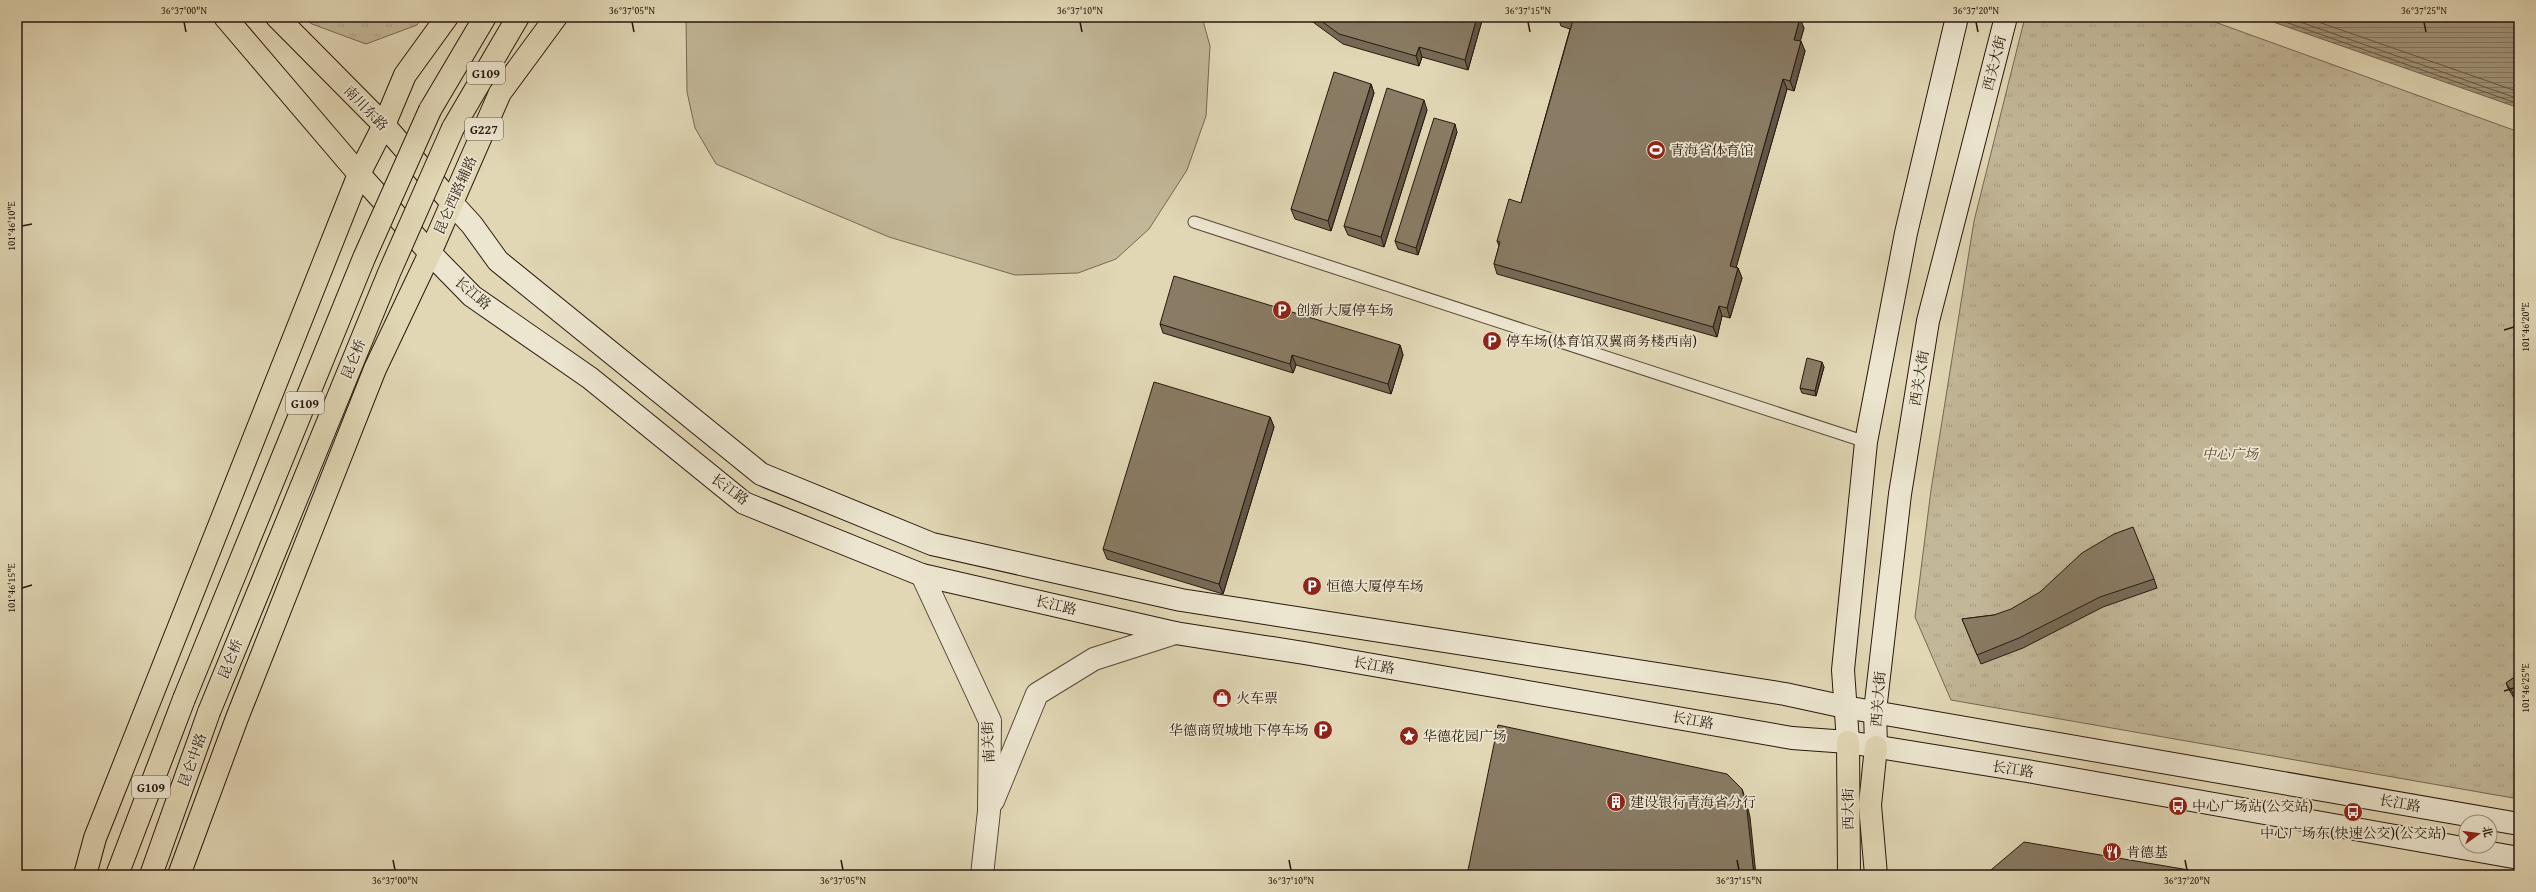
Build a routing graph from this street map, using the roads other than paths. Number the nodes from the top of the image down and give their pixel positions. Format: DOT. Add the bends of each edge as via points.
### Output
graph roads {
  1 [pos="225,17"];
  2 [pos="277,17"];
  3 [pos="447,17"];
  4 [pos="485,17"];
  5 [pos="518,17"];
  6 [pos="556,17"];
  7 [pos="1958,17"];
  8 [pos="2006,17"];
  9 [pos="384,125"];
  10 [pos="359,174"];
  11 [pos="452,203"];
  12 [pos="1194,222"];
  13 [pos="430,253"];
  14 [pos="1866,442"];
  15 [pos="922,575"];
  16 [pos="1175,633"];
  17 [pos="184,699"];
  18 [pos="1845,706"];
  19 [pos="1875,711"];
  20 [pos="209,712"];
  21 [pos="1848,742"];
  22 [pos="1876,747"];
  23 [pos="989,811"];
  24 [pos="2519,824"];
  25 [pos="2519,858"];
  26 [pos="85,875"];
  27 [pos="117,875"];
  28 [pos="151,875"];
  29 [pos="179,875"];
  30 [pos="982,875"];
  31 [pos="1849,875"];
  32 [pos="1876,875"];
  1 -- 10 [label="main road"];
  2 -- 9 [label="main road, 南川东路"];
  3 -- 9 [label="main road" via="405,75"];
  4 -- 17 [label="main road, 昆仑桥 / G109, bridge" via="430,110 368,251"];
  5 -- 20 [label="main road, 昆仑桥 / G109, bridge" via="453,128 392,266"];
  6 -- 11 [label="main road, 昆仑西路辅路 / G227" via="500,93"];
  7 -- 14 [label="main road" via="1906,233"];
  8 -- 19 [label="main road, 西关大街" via="1928,321 1900,494"];
  9 -- 10 [label="main road"];
  9 -- 11 [label="main road, 南川东路"];
  10 -- 13 [label="main road, 长江路"];
  10 -- 26 [label="main road" via="95,838"];
  11 -- 13 [label="main road, 昆仑西路辅路 / G227"];
  11 -- 18 [label="main road, 长江路" via="498,260 761,474 932,544 1181,600 1784,694"];
  12 -- 14 [label="lane"];
  13 -- 15 [label="main road, 长江路" via="472,296 590,378 744,502"];
  13 -- 29 [label="main road, 昆仑西路辅路" via="375,369 237,718"];
  14 -- 18 [label="main road" via="1843,670"];
  15 -- 16 [label="main road, 长江路"];
  15 -- 23 [label="main road, 南关街" via="990,721"];
  16 -- 21 [label="main road, 长江路" via="1304,652 1792,738"];
  16 -- 23 [label="main road" via="1094,659 1037,694"];
  17 -- 27 [label="main road, 昆仑中路 / G109"];
  18 -- 19 [label="main road, 长江路"];
  18 -- 21 [label="main road"];
  19 -- 22 [label="main road, 西关大街"];
  19 -- 24 [label="main road, 长江路"];
  20 -- 28 [label="main road, 昆仑中路 / G109"];
  21 -- 22 [label="main road, 长江路"];
  21 -- 31 [label="main road, 西大街"];
  22 -- 25 [label="main road, 长江路" via="2033,772"];
  22 -- 32 [label="main road, 西大街" via="1870,805"];
  23 -- 30 [label="main road, 南关街"];
}
